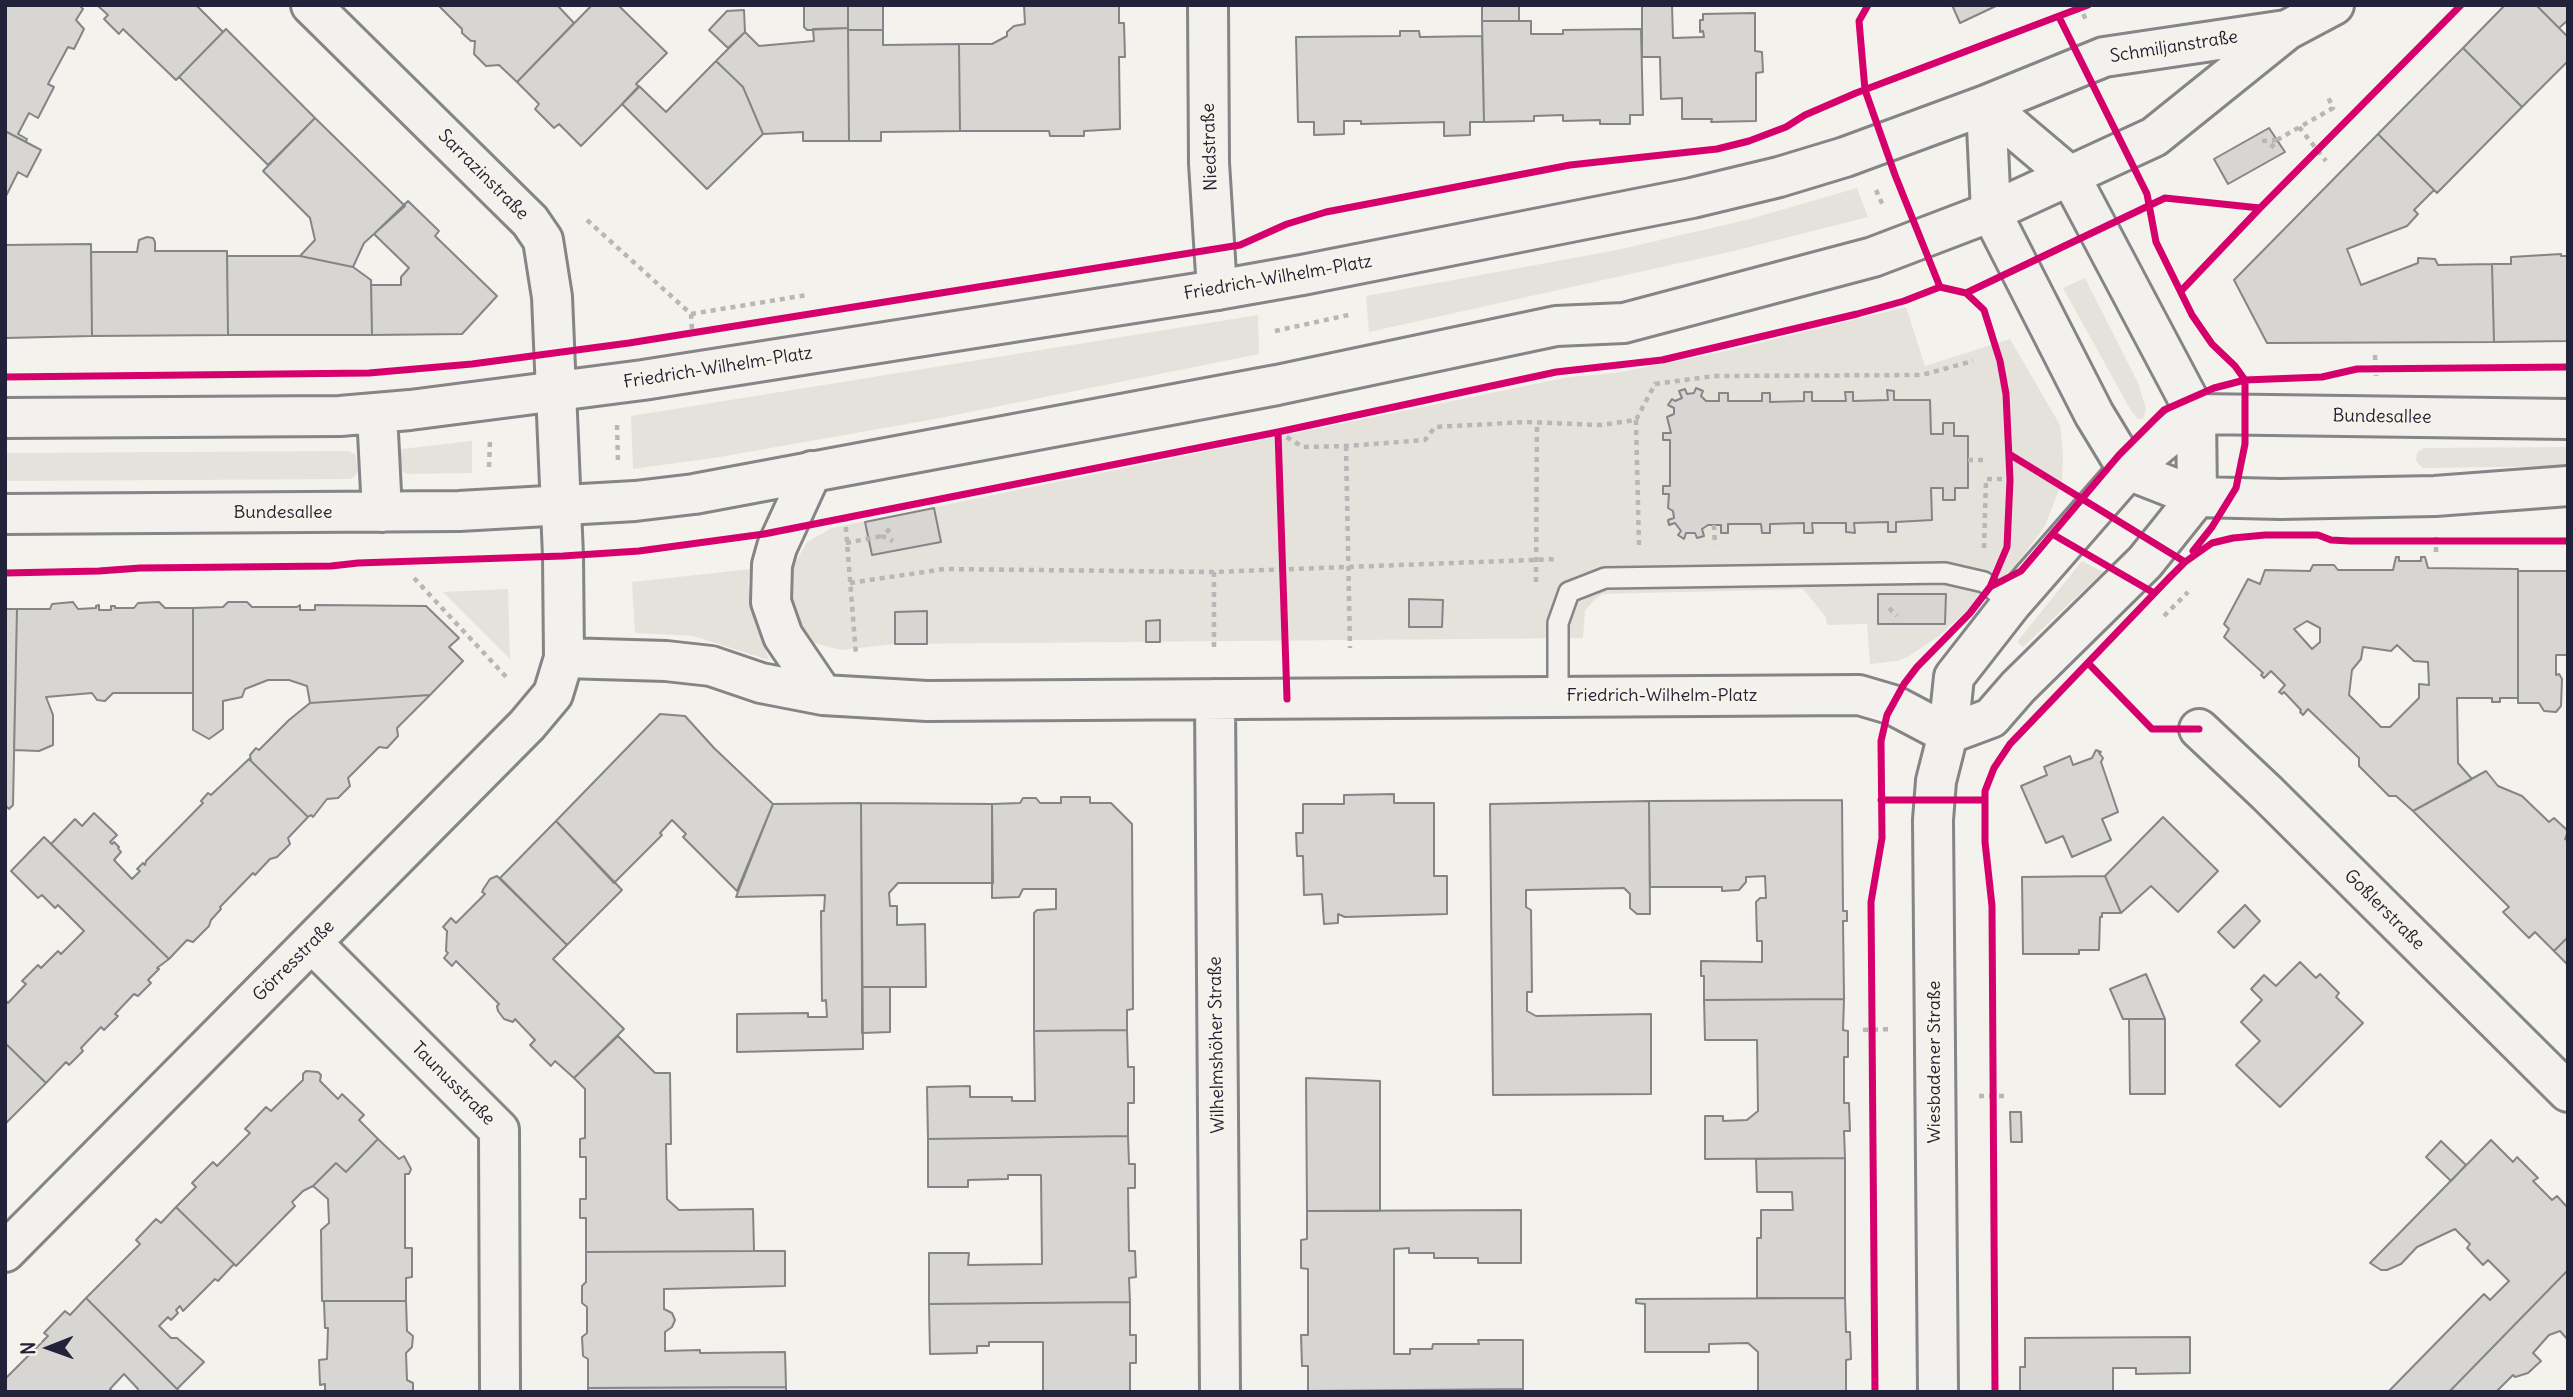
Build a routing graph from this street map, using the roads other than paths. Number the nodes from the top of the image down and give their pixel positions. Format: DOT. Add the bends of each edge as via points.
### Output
graph roads {
  1 [pos="311,5"];
  2 [pos="1208,5"];
  3 [pos="2334,5"];
  4 [pos="2287,30"];
  5 [pos="1986,106"];
  6 [pos="2070,176"];
  7 [pos="1991,212"];
  8 [pos="1217,290"];
  9 [pos="556,392"];
  10 [pos="377,413"];
  11 [pos="2196,414"];
  12 [pos="5,418"];
  13 [pos="2568,419"];
  14 [pos="2128,470"];
  15 [pos="812,471"];
  16 [pos="2568,486"];
  17 [pos="2197,497"];
  18 [pos="560,505"];
  19 [pos="382,512"];
  20 [pos="5,513"];
  21 [pos="2011,604"];
  22 [pos="564,658"];
  23 [pos="841,696"];
  24 [pos="1558,697"];
  25 [pos="1215,699"];
  26 [pos="2199,729"];
  27 [pos="1948,734"];
  28 [pos="312,943"];
  29 [pos="2568,1092"];
  30 [pos="5,1252"];
  31 [pos="500,1392"];
  32 [pos="1220,1392"];
  33 [pos="1938,1392"];
  1 -- 9 [label="street, Sarrazinstraße" via="530,220 543,240 552,297"];
  2 -- 8 [label="street, Niedstraße" via="1209,163"];
  3 -- 4 [label="street, Schmiljanstraße"];
  4 -- 5 [label="street, Schmiljanstraße" via="2104,57"];
  4 -- 6 [label="street, Schmiljanstraße" via="2160,133"];
  5 -- 6 [label="street"];
  5 -- 7 [label="street"];
  5 -- 8 [label="street, Friedrich-Wilhelm-Platz" via="1845,157 1692,198"];
  6 -- 7 [label="street"];
  6 -- 11 [label="street"];
  7 -- 14 [label="street" via="2094,414"];
  7 -- 15 [label="street" via="1873,257 1624,323 1556,327 1277,385"];
  8 -- 9 [label="street, Friedrich-Wilhelm-Platz"];
  9 -- 10 [label="street"];
  9 -- 18 [label="street, Sarrazinstraße"];
  10 -- 12 [label="street"];
  10 -- 19 [label="street"];
  11 -- 13 [label="street, Bundesallee"];
  11 -- 14 [label="street"];
  11 -- 17 [label="street"];
  14 -- 17 [label="street"];
  14 -- 21 [label="street"];
  15 -- 18 [label="street" via="694,494"];
  15 -- 23 [label="street" via="772,565 771,602 783,636"];
  16 -- 17 [label="street" via="2435,496"];
  17 -- 27 [label="street" via="2145,562 1991,718"];
  18 -- 19 [label="street, Bundesallee"];
  18 -- 22 [label="street"];
  19 -- 20 [label="street, Bundesallee"];
  21 -- 24 [label="lane" via="1984,582 1945,573 1605,578 1569,592 1558,623"];
  21 -- 27 [label="street" via="1954,677"];
  22 -- 23 [label="street, Friedrich-Wilhelm-Platz" via="711,666 761,683"];
  22 -- 28 [label="street, Görresstraße" via="552,694 527,724"];
  23 -- 25 [label="street, Friedrich-Wilhelm-Platz" via="927,701"];
  24 -- 25 [label="street, Friedrich-Wilhelm-Platz"];
  24 -- 27 [label="street, Friedrich-Wilhelm-Platz" via="1859,695 1893,705"];
  25 -- 32 [label="street, Wilhelmshöher Straße"];
  26 -- 29 [label="street, Goßlerstraße"];
  27 -- 33 [label="street, Wiesbadener Straße" via="1936,781 1933,820"];
  28 -- 30 [label="street, Görresstraße"];
  28 -- 31 [label="street, Taunusstraße" via="499,1130"];
}
